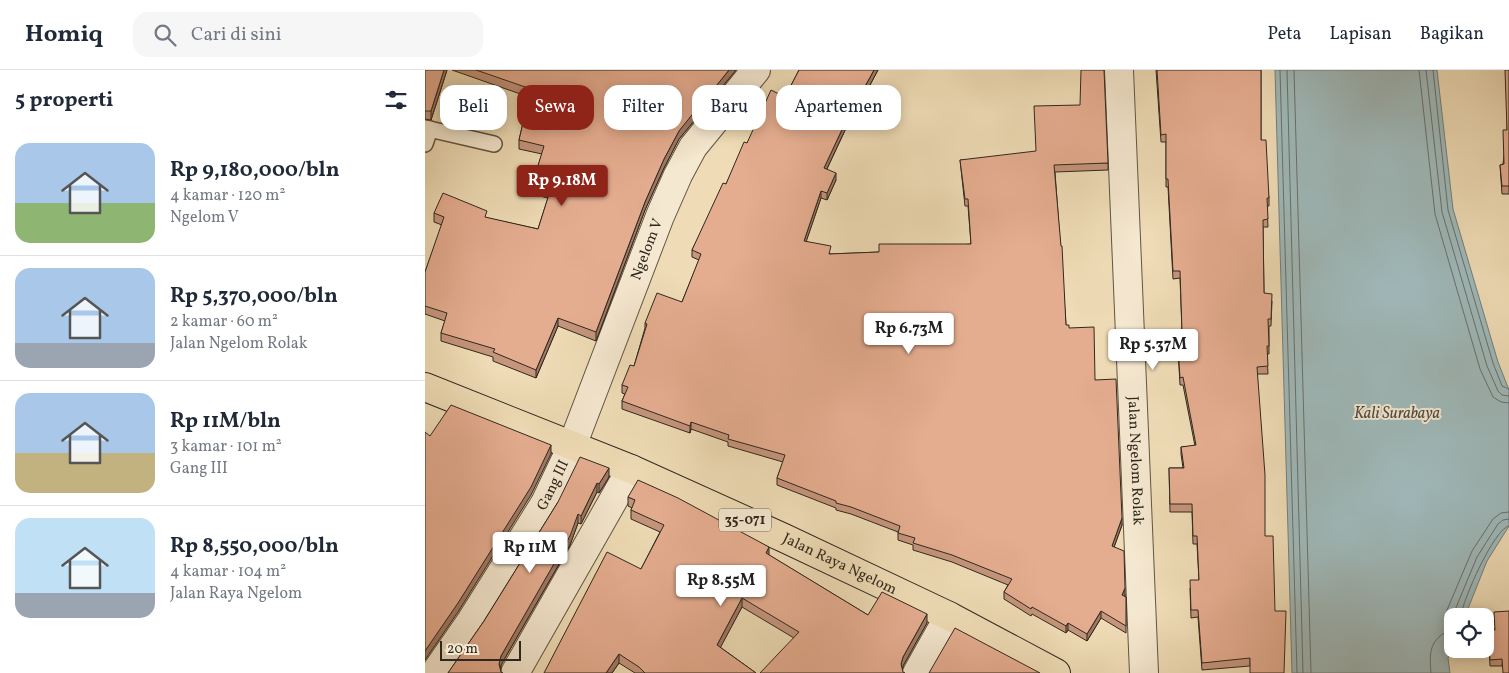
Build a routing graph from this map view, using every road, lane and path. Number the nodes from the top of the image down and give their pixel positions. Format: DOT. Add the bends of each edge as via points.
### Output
graph roads {
  1 [pos="756,70"];
  2 [pos="1119,70"];
  3 [pos="428,128"];
  4 [pos="425,144"];
  5 [pos="494,144"];
  6 [pos="425,387"];
  7 [pos="573,446"];
  8 [pos="631,469"];
  9 [pos="949,616"];
  10 [pos="435,673"];
  11 [pos="515,673"];
  12 [pos="917,673"];
  13 [pos="1056,673"];
  14 [pos="1144,673"];
  1 -- 7 [label="street, Ngelom V" via="693,147 678,175"];
  2 -- 14 [label="street, Jalan Ngelom Rolak"];
  3 -- 4 [label="lane"];
  3 -- 5 [label="lane"];
  6 -- 7 [label="main road, Jalan Raya Ngelom / 35-071"];
  7 -- 8 [label="main road, Jalan Raya Ngelom / 35-071"];
  7 -- 10 [label="street, Gang III" via="545,503"];
  8 -- 9 [label="main road, Jalan Raya Ngelom / 35-071"];
  8 -- 11 [label="street"];
  9 -- 12 [label="street"];
  9 -- 13 [label="main road, Jalan Raya Ngelom / 35-071"];
}
